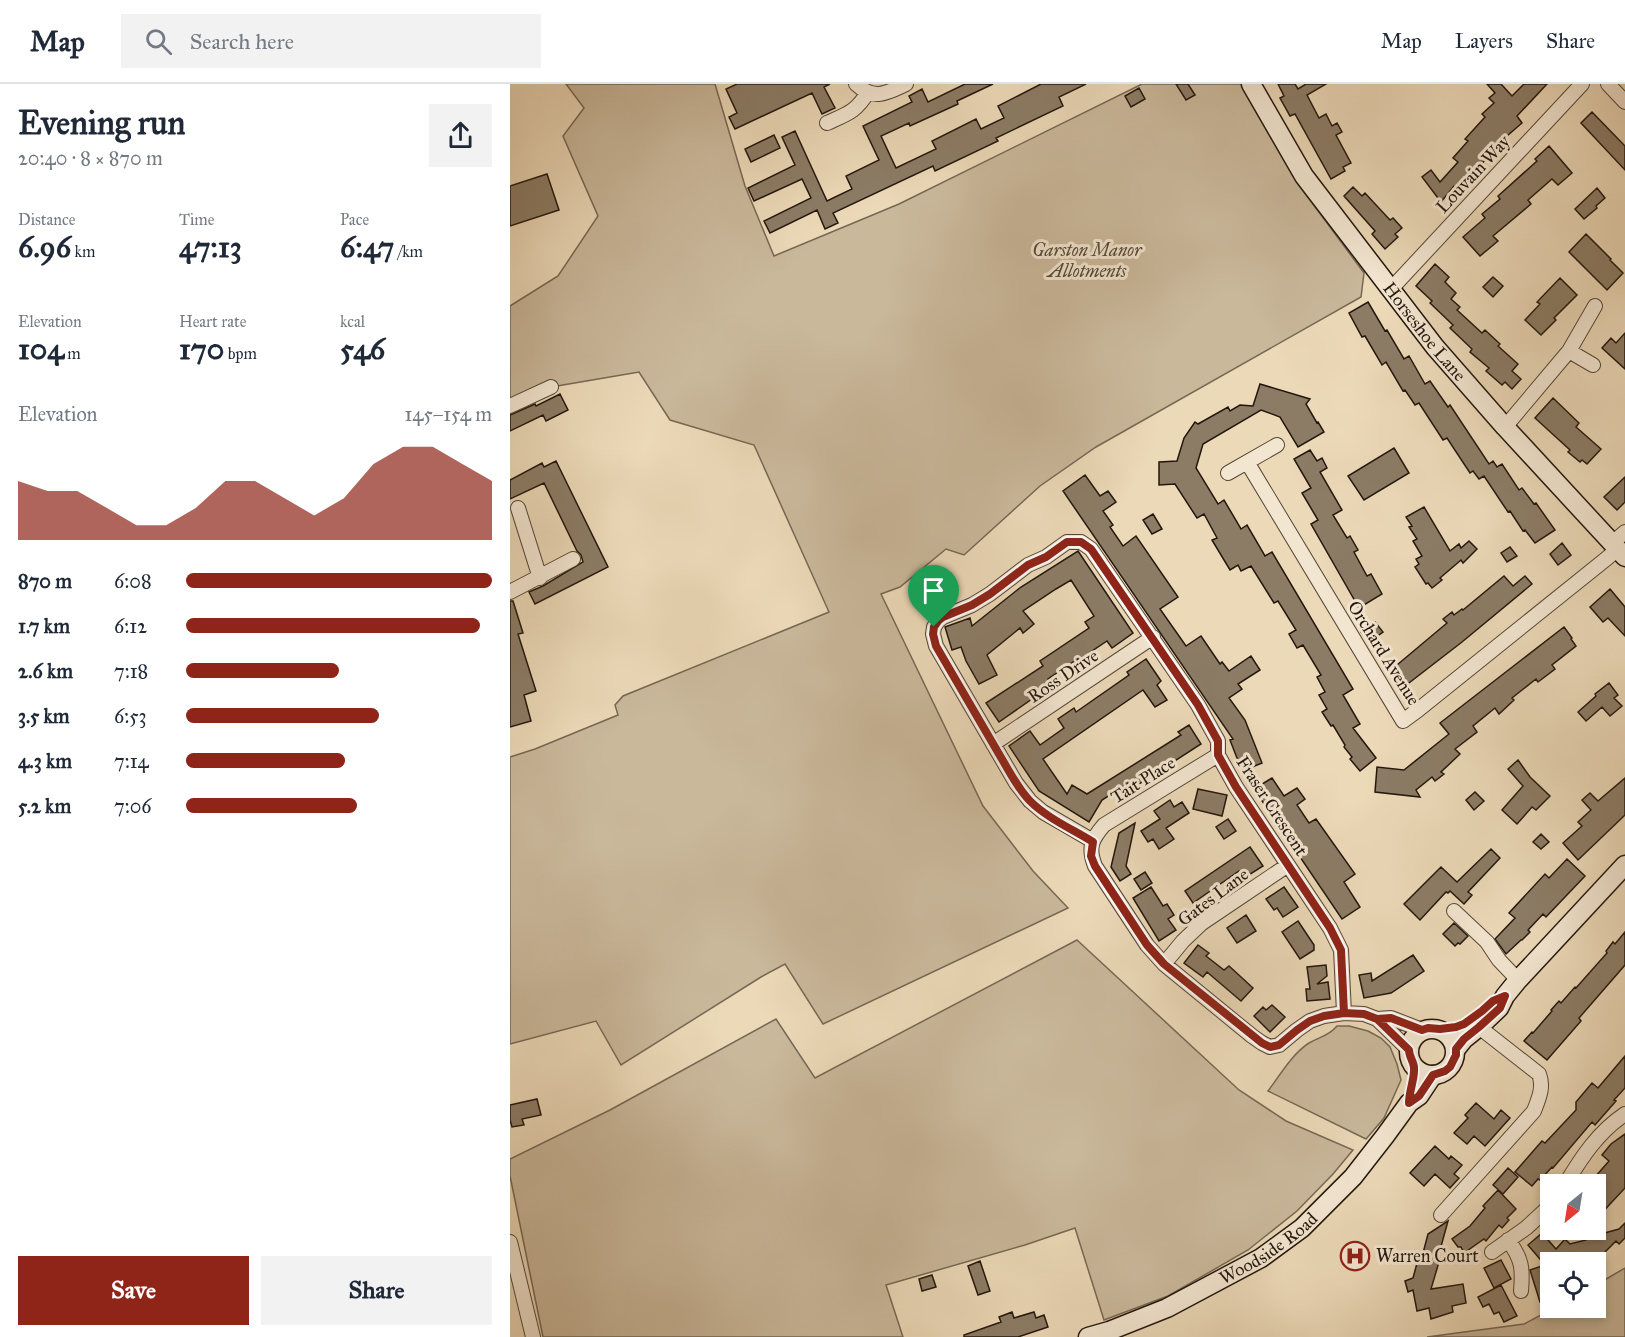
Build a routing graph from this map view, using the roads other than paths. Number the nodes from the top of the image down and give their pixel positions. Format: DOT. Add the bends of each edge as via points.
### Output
graph roads {
  1 [pos="906,84"];
  2 [pos="1251,84"];
  3 [pos="1582,84"];
  4 [pos="1608,84"];
  5 [pos="862,88"];
  6 [pos="1625,102"];
  7 [pos="827,123"];
  8 [pos="1391,289"];
  9 [pos="1595,306"];
  10 [pos="1569,351"];
  11 [pos="1593,365"];
  12 [pos="551,387"];
  13 [pos="510,406"];
  14 [pos="1505,427"];
  15 [pos="1277,445"];
  16 [pos="1247,462"];
  17 [pos="1228,473"];
  18 [pos="518,508"];
  19 [pos="1620,545"];
  20 [pos="573,559"];
  21 [pos="540,578"];
  22 [pos="510,592"];
  23 [pos="1152,637"];
  24 [pos="993,744"];
  25 [pos="1218,755"];
  26 [pos="1093,842"];
  27 [pos="1288,865"];
  28 [pos="1625,865"];
  29 [pos="1454,911"];
  30 [pos="1164,964"];
  31 [pos="1518,980"];
  32 [pos="1505,996"];
  33 [pos="1344,1013"];
  34 [pos="1377,1019"];
  35 [pos="1479,1027"];
  36 [pos="1431,1030"];
  37 [pos="1456,1049"];
  38 [pos="1412,1058"];
  39 [pos="1433,1075"];
  40 [pos="1409,1103"];
  41 [pos="1625,1114"];
  42 [pos="1570,1174"];
  43 [pos="1441,1215"];
  44 [pos="1540,1216"];
  45 [pos="1509,1240"];
  46 [pos="510,1242"];
  47 [pos="1492,1252"];
  48 [pos="1521,1291"];
  49 [pos="533,1337"];
  50 [pos="1088,1337"];
  1 -- 5 [label="street" via="885,94"];
  2 -- 8 [label="street, Horseshoe Lane" via="1304,176"];
  3 -- 8 [label="street, Louvain Way"];
  4 -- 6 [label="street"];
  5 -- 7 [label="street" via="859,105"];
  8 -- 14 [label="street, Horseshoe Lane" via="1435,347"];
  9 -- 10 [label="street"];
  10 -- 11 [label="street"];
  10 -- 14 [label="street"];
  12 -- 13 [label="street"];
  14 -- 19 [label="street, Horseshoe Lane"];
  15 -- 16 [label="street"];
  16 -- 17 [label="street"];
  16 -- 19 [label="street, Orchard Avenue" via="1403,721"];
  18 -- 21 [label="street"];
  20 -- 21 [label="street"];
  21 -- 22 [label="street"];
  23 -- 24 [label="street, Ross Drive"];
  23 -- 24 [label="street, Fraser Crescent" via="1091,549 1081,542 1067,542 972,605 943,617 934,627 936,646"];
  23 -- 25 [label="street, Fraser Crescent" via="1198,705 1218,741"];
  24 -- 26 [label="street" via="1030,801"];
  25 -- 26 [label="street, Tait Place" via="1104,825"];
  25 -- 27 [label="street, Fraser Crescent"];
  26 -- 30 [label="street" via="1091,856 1095,866"];
  27 -- 30 [label="street, Gates Lane" via="1202,923"];
  27 -- 33 [label="street, Fraser Crescent" via="1341,950"];
  28 -- 31 [label="street"];
  29 -- 31 [label="street"];
  30 -- 33 [label="street" via="1270,1047 1279,1045 1310,1021"];
  31 -- 32 [label="street"];
  32 -- 35 [label="street" via="1500,1008"];
  32 -- 36 [label="street" via="1464,1024"];
  33 -- 34 [label="street"];
  34 -- 36 [label="street" via="1391,1018"];
  34 -- 38 [label="street"];
  35 -- 37 [label="street"];
  35 -- 43 [label="street" via="1539,1074 1540,1096 1534,1111"];
  36 -- 37 [label="street" via="1450,1037"];
  36 -- 38 [label="street" via="1416,1035 1411,1042"];
  37 -- 39 [label="street" via="1450,1067"];
  38 -- 39 [label="street" via="1420,1071"];
  38 -- 40 [label="street, Woodside Road"];
  39 -- 40 [label="street, Woodside Road" via="1419,1096"];
  40 -- 50 [label="street, Woodside Road" via="1353,1177 1302,1228 1261,1258 1167,1308"];
  41 -- 42 [label="street" via="1597,1137"];
  44 -- 45 [label="street"];
  45 -- 47 [label="street"];
  45 -- 48 [label="street" via="1519,1254 1523,1272"];
  46 -- 49 [label="street"];
}
